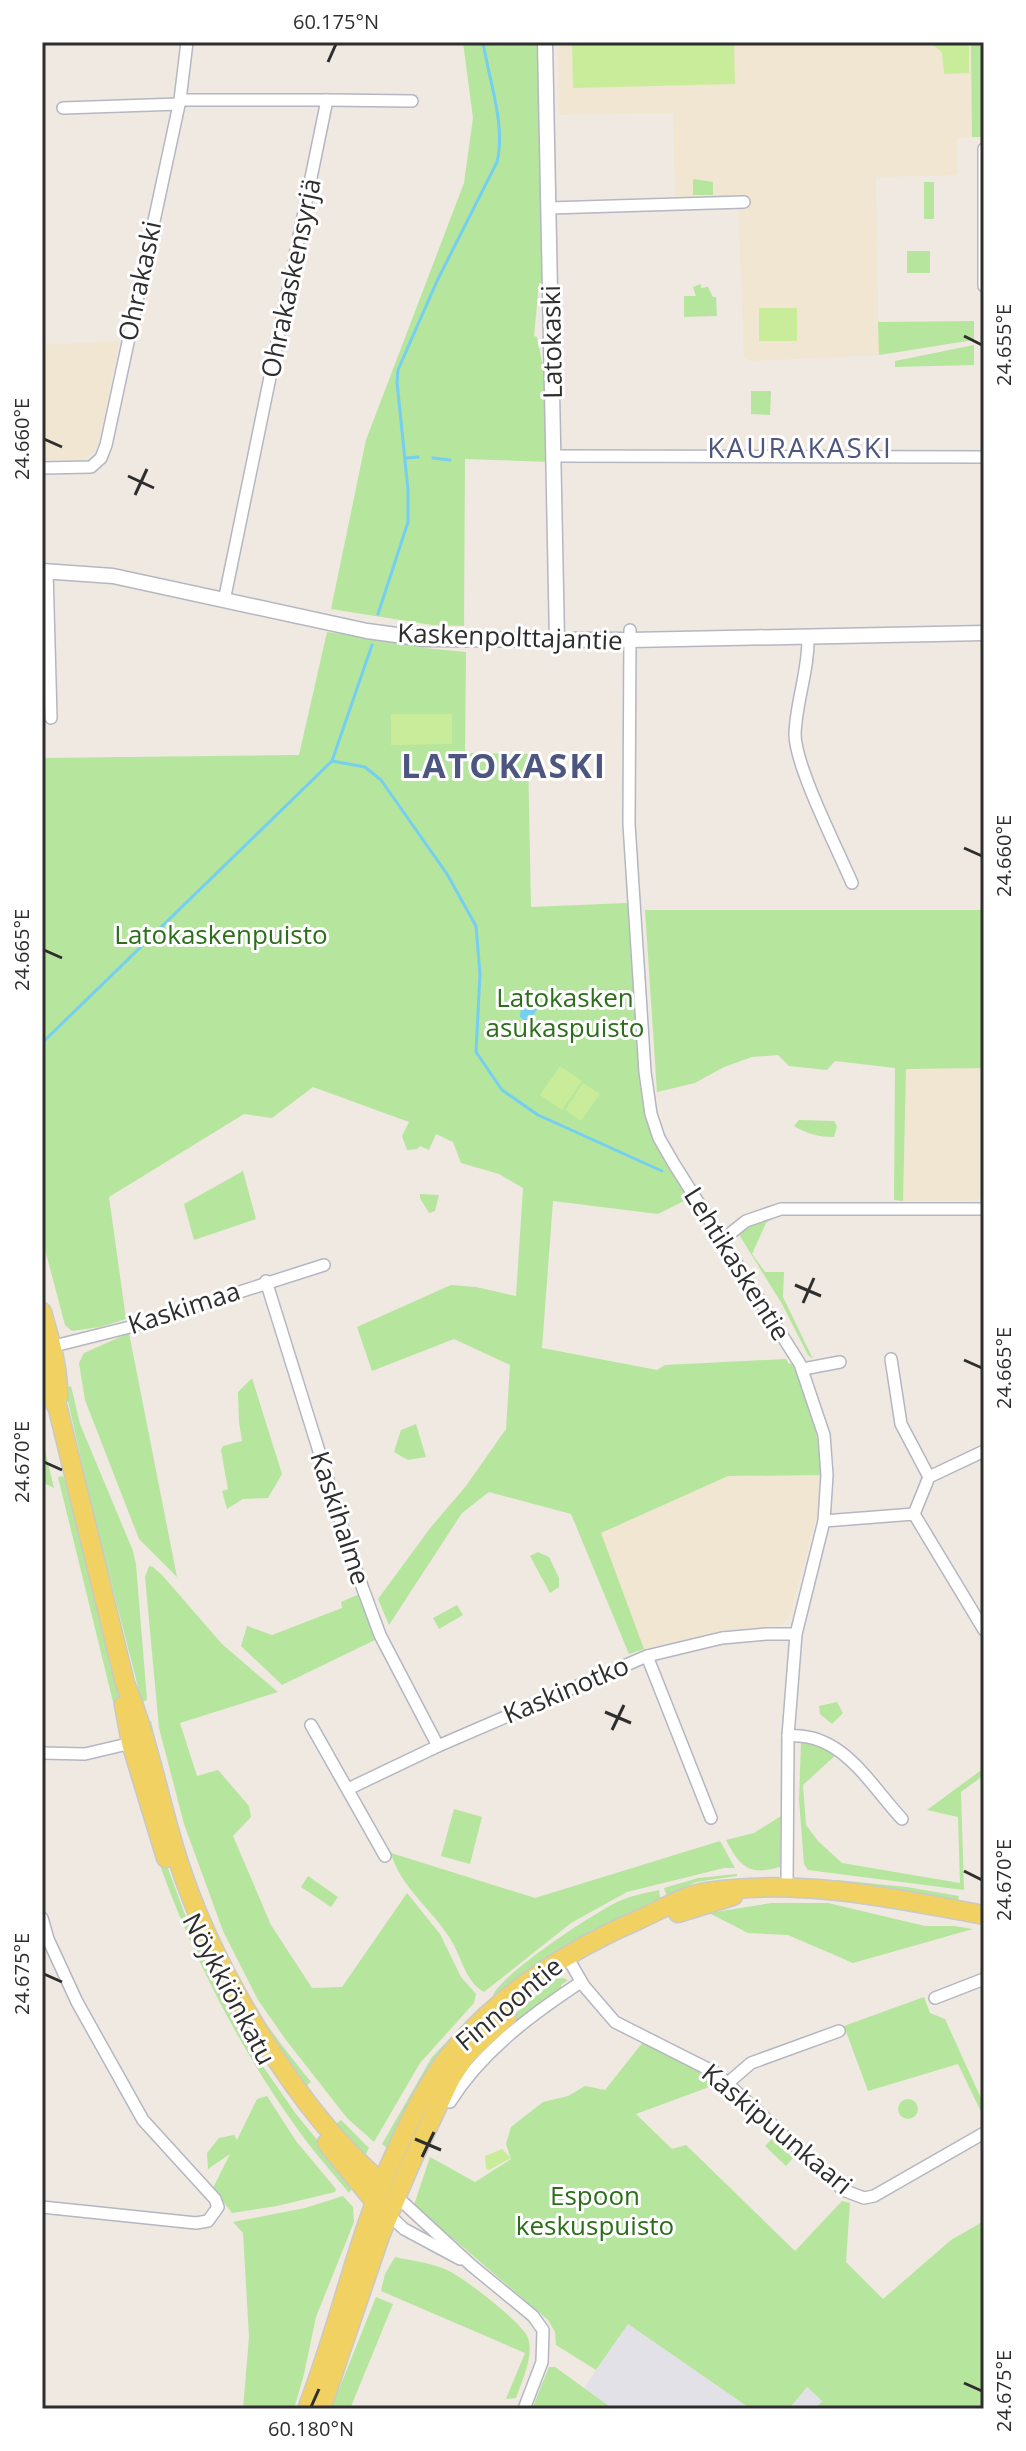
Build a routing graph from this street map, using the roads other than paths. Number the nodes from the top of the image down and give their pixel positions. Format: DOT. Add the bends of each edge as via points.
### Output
graph roads {
  1 [pos="187,42"];
  2 [pos="545,42"];
  3 [pos="327,100"];
  4 [pos="412,101"];
  5 [pos="179,102"];
  6 [pos="63,108"];
  7 [pos="984,149"];
  8 [pos="744,202"];
  9 [pos="549,208"];
  10 [pos="984,286"];
  11 [pos="555,456"];
  12 [pos="984,457"];
  13 [pos="42,468"];
  14 [pos="44,571"];
  15 [pos="224,601"];
  16 [pos="984,633"];
  17 [pos="630,635"];
  18 [pos="808,636"];
  19 [pos="557,641"];
  20 [pos="51,718"];
  21 [pos="852,883"];
  22 [pos="984,1209"];
  23 [pos="722,1240"];
  24 [pos="324,1265"];
  25 [pos="266,1281"];
  26 [pos="42,1312"];
  27 [pos="47,1348"];
  28 [pos="891,1359"];
  29 [pos="840,1362"];
  30 [pos="42,1366"];
  31 [pos="803,1369"];
  32 [pos="58,1409"];
  33 [pos="984,1451"];
  34 [pos="929,1477"];
  35 [pos="914,1514"];
  36 [pos="824,1521"];
  37 [pos="984,1630"];
  38 [pos="796,1634"];
  39 [pos="647,1656"];
  40 [pos="311,1725"];
  41 [pos="788,1736"];
  42 [pos="138,1741"];
  43 [pos="438,1746"];
  44 [pos="42,1753"];
  45 [pos="348,1789"];
  46 [pos="711,1818"];
  47 [pos="902,1819"];
  48 [pos="385,1856"];
  49 [pos="787,1887"];
  50 [pos="984,1915"];
  51 [pos="42,1918"];
  52 [pos="568,1960"];
  53 [pos="984,1979"];
  54 [pos="581,1982"];
  55 [pos="935,1998"];
  56 [pos="839,2031"];
  57 [pos="729,2082"];
  58 [pos="450,2102"];
  59 [pos="984,2133"];
  60 [pos="382,2183"];
  61 [pos="397,2196"];
  62 [pos="375,2202"];
  63 [pos="42,2207"];
  64 [pos="389,2215"];
  65 [pos="471,2265"];
  66 [pos="307,2409"];
  67 [pos="321,2409"];
  68 [pos="524,2409"];
  1 -- 5 [label="street, Ohrakaski"];
  2 -- 9 [label="street, Latokaski"];
  3 -- 4 [label="street"];
  3 -- 5 [label="street"];
  3 -- 15 [label="street, Ohrakaskensyrjä"];
  5 -- 6 [label="street"];
  5 -- 13 [label="street, Ohrakaski" via="104,452 91,467"];
  7 -- 10 [label="street"];
  8 -- 9 [label="street"];
  9 -- 11 [label="street, Latokaski"];
  11 -- 12 [label="street"];
  11 -- 19 [label="street, Latokaski"];
  14 -- 15 [label="street, Kaskenpolttajantie" via="113,576"];
  14 -- 20 [label="street"];
  15 -- 19 [label="street, Kaskenpolttajantie" via="426,639"];
  16 -- 18 [label="street, Kaskenpolttajantie"];
  17 -- 18 [label="street, Kaskenpolttajantie"];
  17 -- 19 [label="street, Kaskenpolttajantie"];
  17 -- 23 [label="street, Lehtikaskentie" via="629,829 651,1114 659,1138"];
  18 -- 21 [label="street" via="796,749"];
  22 -- 23 [label="street" via="781,1209 746,1221"];
  23 -- 31 [label="street, Lehtikaskentie"];
  24 -- 25 [label="street, Kaskimaa"];
  25 -- 27 [label="street, Kaskimaa" via="130,1327"];
  25 -- 43 [label="street, Kaskihalme" via="380,1635"];
  26 -- 27 [label="main road, Nöykkiönkatu"];
  27 -- 32 [label="main road, Nöykkiönkatu" via="59,1384"];
  28 -- 34 [label="street" via="901,1424"];
  29 -- 31 [label="street"];
  30 -- 32 [label="main road, Nöykkiönkatu"];
  31 -- 36 [label="street, Lehtikaskentie" via="824,1435"];
  32 -- 42 [label="main road, Nöykkiönkatu" via="125,1683 124,1709"];
  33 -- 34 [label="street"];
  34 -- 35 [label="street"];
  35 -- 36 [label="street"];
  35 -- 37 [label="street"];
  36 -- 38 [label="street, Lehtikaskentie"];
  38 -- 39 [label="street, Kaskinotko" via="722,1638"];
  38 -- 41 [label="street, Lehtikaskentie"];
  39 -- 43 [label="street, Kaskinotko"];
  39 -- 46 [label="street"];
  40 -- 45 [label="street"];
  41 -- 47 [label="street" via="811,1737 842,1751"];
  41 -- 49 [label="street, Lehtikaskentie"];
  42 -- 44 [label="street" via="85,1754"];
  42 -- 60 [label="main road, Nöykkiönkatu" via="202,1922 230,1982 307,2101"];
  42 -- 62 [label="main road, Nöykkiönkatu" via="156,1832 223,1990 296,2106"];
  43 -- 45 [label="street, Kaskinotko"];
  45 -- 48 [label="street"];
  49 -- 50 [label="main road, Finnoontie"];
  49 -- 52 [label="main road, Finnoontie" via="705,1892 618,1928"];
  51 -- 63 [label="street" via="77,2002 143,2120 218,2207 208,2221 196,2223"];
  52 -- 54 [label="street, Kaskipuunkaari"];
  52 -- 60 [label="main road, Finnoontie" via="542,1971 451,2053 409,2123"];
  52 -- 61 [label="main road, Finnoontie" via="466,2055"];
  53 -- 55 [label="street"];
  54 -- 57 [label="street, Kaskipuunkaari" via="615,2022"];
  54 -- 58 [label="street" via="514,2029"];
  56 -- 57 [label="street" via="751,2063"];
  57 -- 59 [label="street, Kaskipuunkaari" via="843,2190 864,2198"];
  60 -- 61 [label="street, Nöykkiönkatu"];
  60 -- 62 [label="main road, Finnoontie"];
  61 -- 64 [label="main road, Finnoontie"];
  61 -- 65 [label="street, Nöykkiönkatu"];
  62 -- 64 [label="street, Nöykkiönkatu"];
  62 -- 66 [label="main road, Finnoontie"];
  64 -- 65 [label="street, Nöykkiönkatu"];
  64 -- 67 [label="main road, Finnoontie"];
  65 -- 68 [label="street, Nöykkiönkatu" via="543,2330 542,2362"];
}
